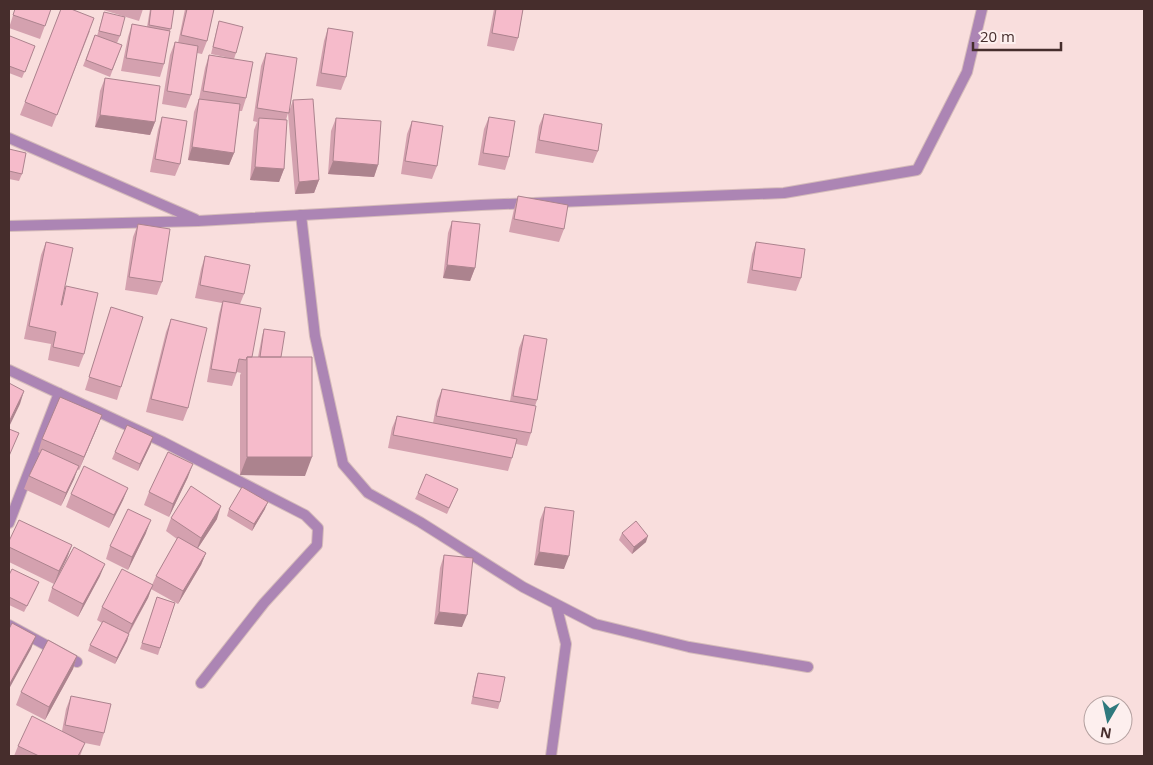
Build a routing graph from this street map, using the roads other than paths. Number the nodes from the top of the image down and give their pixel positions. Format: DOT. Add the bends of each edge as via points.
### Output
graph roads {
  1 [pos="982,9"];
  2 [pos="9,138"];
  3 [pos="301,215"];
  4 [pos="198,221"];
  5 [pos="9,226"];
  6 [pos="9,370"];
  7 [pos="59,393"];
  8 [pos="9,523"];
  9 [pos="556,604"];
  10 [pos="9,625"];
  11 [pos="76,662"];
  12 [pos="808,667"];
  13 [pos="201,682"];
  14 [pos="551,756"];
  1 -- 3 [label="street" via="967,72 917,170 784,193"];
  2 -- 4 [label="street"];
  3 -- 4 [label="street"];
  3 -- 9 [label="street" via="315,336 343,464 368,493"];
  4 -- 5 [label="street"];
  6 -- 7 [label="street"];
  7 -- 8 [label="street"];
  7 -- 13 [label="street" via="305,515 318,528 317,545 264,603"];
  9 -- 12 [label="street" via="595,624 689,647"];
  9 -- 14 [label="street" via="566,644"];
  10 -- 11 [label="street"];
}
